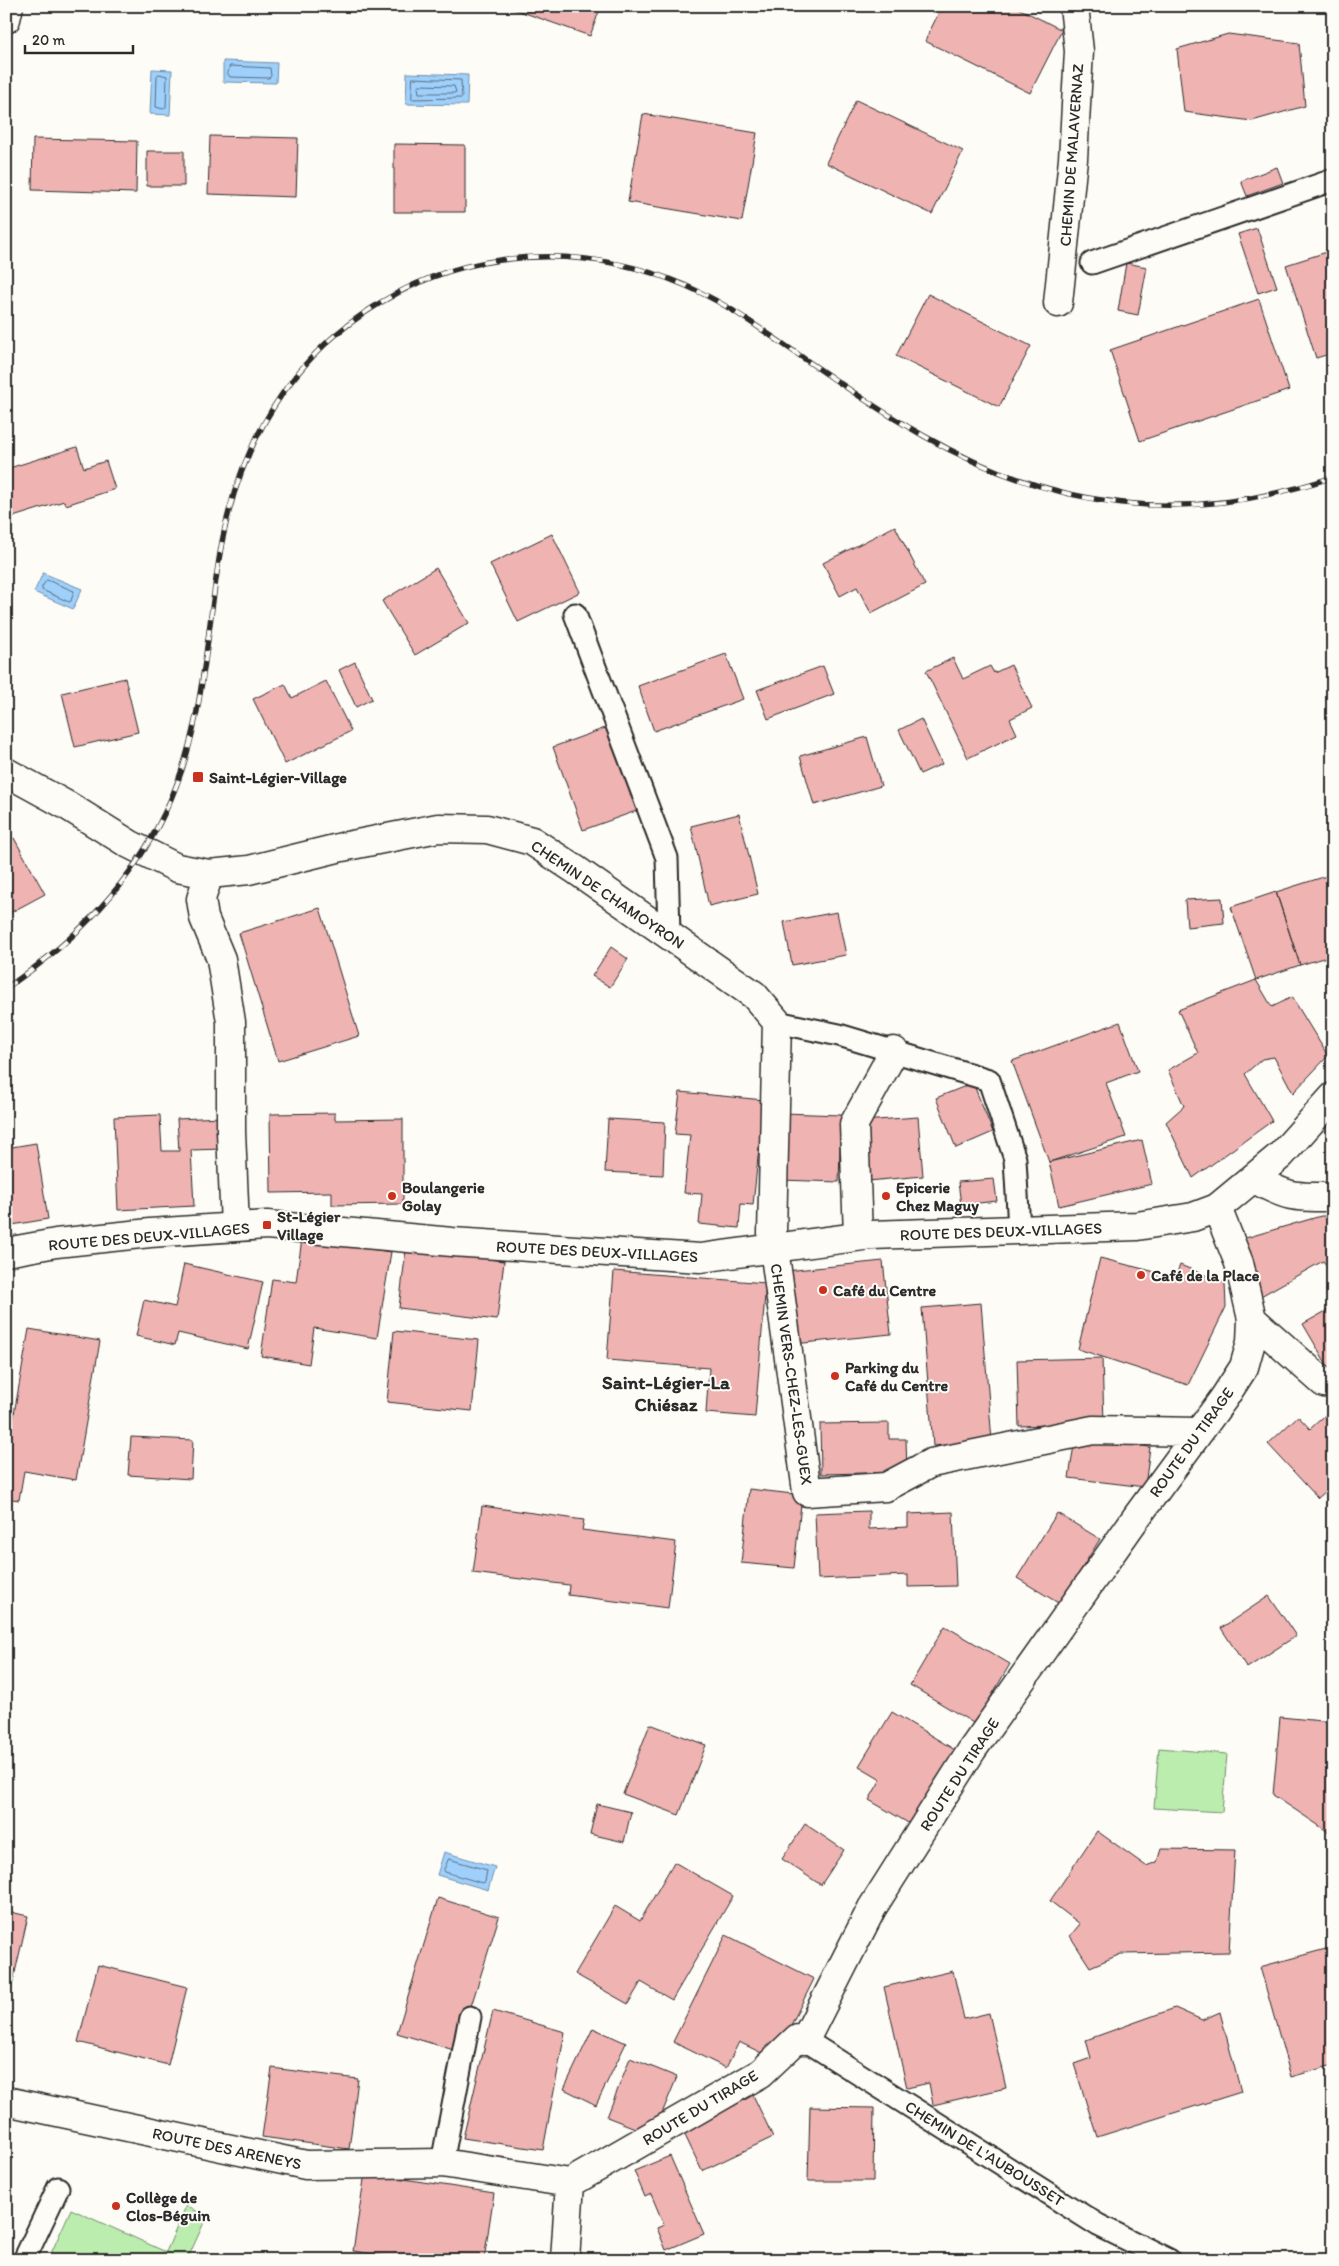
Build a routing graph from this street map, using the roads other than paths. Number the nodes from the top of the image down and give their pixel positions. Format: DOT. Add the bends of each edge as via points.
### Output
graph roads {
  1 [pos="8,6"];
  2 [pos="1074,6"];
  3 [pos="6,19"];
  4 [pos="1333,180"];
  5 [pos="1092,263"];
  6 [pos="1058,303"];
  7 [pos="575,614"];
  8 [pos="6,772"];
  9 [pos="209,874"];
  10 [pos="669,934"];
  11 [pos="777,1022"];
  12 [pos="894,1051"];
  13 [pos="1333,1097"];
  14 [pos="1255,1179"];
  15 [pos="1333,1197"];
  16 [pos="1217,1208"];
  17 [pos="235,1227"];
  18 [pos="1019,1229"];
  19 [pos="858,1236"];
  20 [pos="773,1249"];
  21 [pos="6,1252"];
  22 [pos="1252,1319"];
  23 [pos="1333,1384"];
  24 [pos="1198,1432"];
  25 [pos="470,2017"];
  26 [pos="805,2040"];
  27 [pos="6,2101"];
  28 [pos="442,2163"];
  29 [pos="570,2183"];
  30 [pos="58,2188"];
  31 [pos="24,2260"];
  32 [pos="565,2260"];
  33 [pos="1169,2260"];
  1 -- 3 [label="street"];
  2 -- 6 [label="street, CHEMIN DE MALAVERNAZ" via="1079,51 1076,110"];
  4 -- 5 [label="lane"];
  7 -- 10 [label="lane" via="667,858"];
  8 -- 9 [label="street, CHEMIN DE CHAMOYRON" via="129,844 177,868"];
  9 -- 10 [label="street, CHEMIN DE CHAMOYRON" via="249,870 438,828 486,829 532,841"];
  9 -- 17 [label="street" via="201,899 202,908 221,959 231,1022"];
  10 -- 11 [label="street, CHEMIN DE CHAMOYRON" via="754,995"];
  11 -- 12 [label="lane"];
  11 -- 20 [label="street" via="771,1220"];
  12 -- 18 [label="lane" via="989,1080 1015,1159"];
  12 -- 19 [label="street" via="854,1124"];
  13 -- 14 [label="street, ROUTE DES DEUX-VILLAGES"];
  14 -- 15 [label="street" via="1286,1195"];
  14 -- 16 [label="street, ROUTE DES DEUX-VILLAGES"];
  16 -- 18 [label="street, ROUTE DES DEUX-VILLAGES" via="1193,1216 1137,1226"];
  16 -- 22 [label="street, ROUTE DU TIRAGE" via="1239,1263"];
  17 -- 20 [label="street, ROUTE DES DEUX-VILLAGES" via="267,1225 683,1258"];
  17 -- 21 [label="street, ROUTE DES DEUX-VILLAGES" via="95,1238"];
  18 -- 19 [label="street, ROUTE DES DEUX-VILLAGES"];
  19 -- 20 [label="street, ROUTE DES DEUX-VILLAGES"];
  20 -- 24 [label="street, CHEMIN VERS-CHEZ-LES-GUEX" via="807,1492 886,1487 931,1463 1093,1430"];
  22 -- 23 [label="street" via="1324,1383"];
  22 -- 24 [label="street, ROUTE DU TIRAGE" via="1251,1342 1244,1366"];
  24 -- 26 [label="street, ROUTE DU TIRAGE" via="972,1750 872,1908"];
  25 -- 28 [label="lane"];
  26 -- 29 [label="street, ROUTE DU TIRAGE" via="798,2038 761,2073"];
  26 -- 33 [label="lane, CHEMIN DE L'AUBOUSSET" via="1098,2225"];
  27 -- 28 [label="street, ROUTE DES ARENEYS" via="306,2165"];
  28 -- 29 [label="street, ROUTE DES ARENEYS"];
  29 -- 32 [label="street"];
  30 -- 31 [label="lane"];
}
